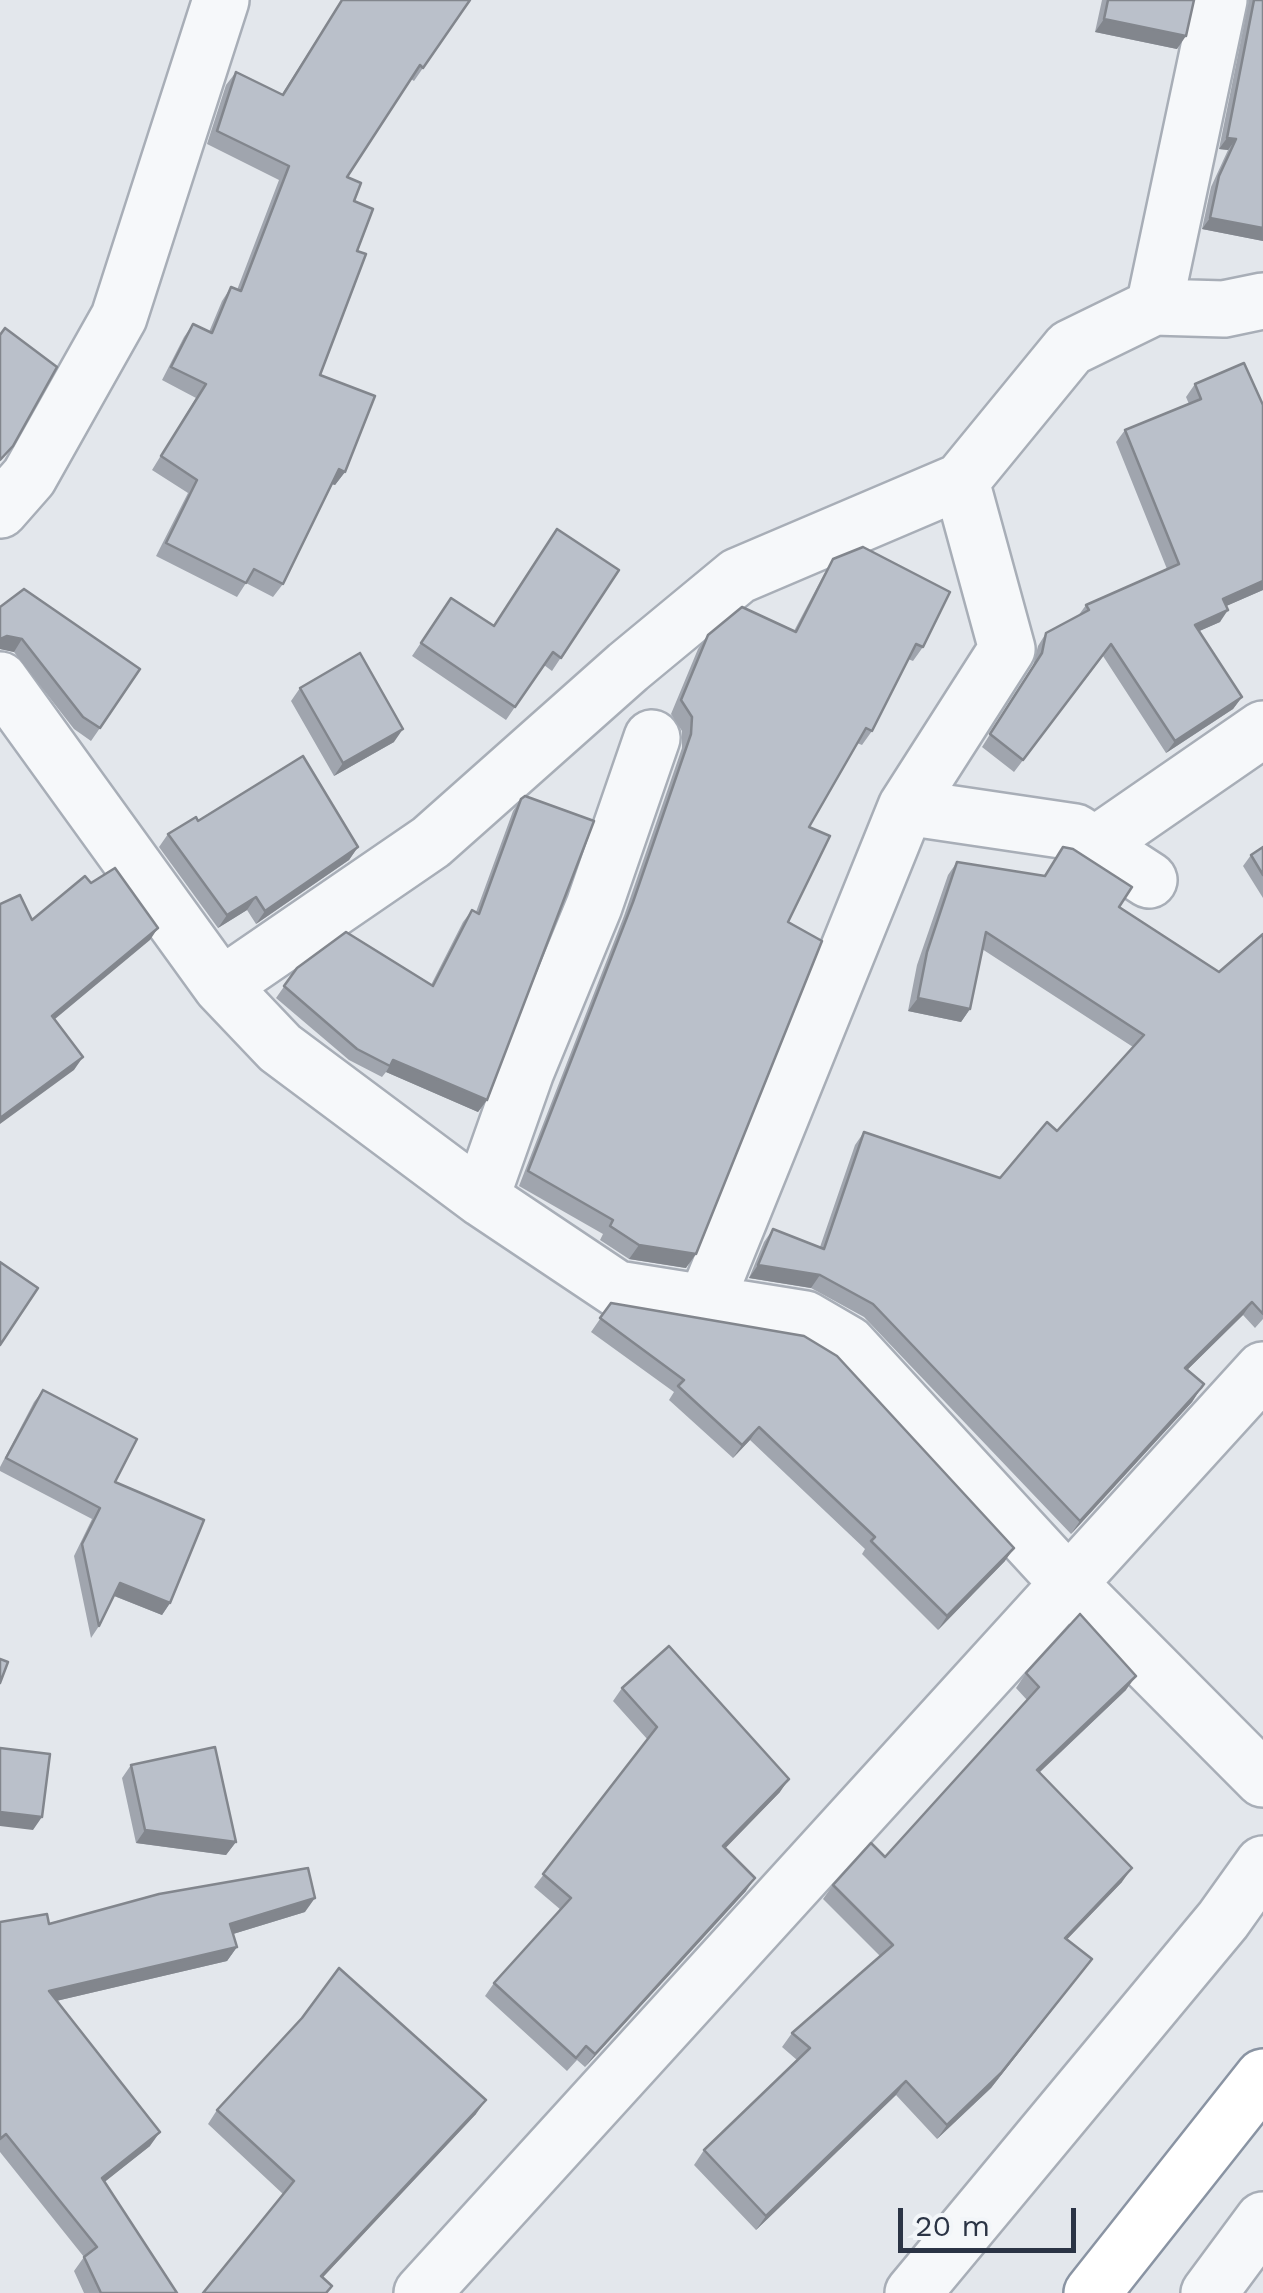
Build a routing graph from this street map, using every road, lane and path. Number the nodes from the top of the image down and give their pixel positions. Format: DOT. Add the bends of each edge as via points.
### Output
graph roads {
  1 [pos="221,0"];
  2 [pos="1219,0"];
  3 [pos="1263,302"];
  4 [pos="1154,306"];
  5 [pos="960,481"];
  6 [pos="0,510"];
  7 [pos="0,680"];
  8 [pos="1263,728"];
  9 [pos="652,738"];
  10 [pos="906,807"];
  11 [pos="1095,845"];
  12 [pos="1149,880"];
  13 [pos="221,986"];
  14 [pos="481,1198"];
  15 [pos="705,1304"];
  16 [pos="1263,1370"];
  17 [pos="1068,1583"];
  18 [pos="1263,1779"];
  19 [pos="1263,1864"];
  20 [pos="1263,2078"];
  21 [pos="1263,2220"];
  22 [pos="422,2293"];
  23 [pos="913,2293"];
  24 [pos="1092,2293"];
  25 [pos="1209,2293"];
  1 -- 6 [label="street" via="119,316 29,476"];
  2 -- 4 [label="street"];
  3 -- 4 [label="street"];
  4 -- 5 [label="street" via="1070,348"];
  5 -- 10 [label="street" via="1007,649"];
  5 -- 13 [label="street" via="738,576 430,842"];
  7 -- 13 [label="street"];
  8 -- 11 [label="street"];
  9 -- 14 [label="street"];
  10 -- 11 [label="street" via="1075,832"];
  10 -- 15 [label="street"];
  11 -- 12 [label="street"];
  13 -- 14 [label="street" via="280,1048"];
  14 -- 15 [label="street" via="617,1289"];
  15 -- 17 [label="street" via="806,1319 848,1344"];
  16 -- 17 [label="street"];
  17 -- 18 [label="street"];
  17 -- 22 [label="street"];
  19 -- 23 [label="street"];
  20 -- 24 [label="highway"];
  21 -- 25 [label="street"];
}
